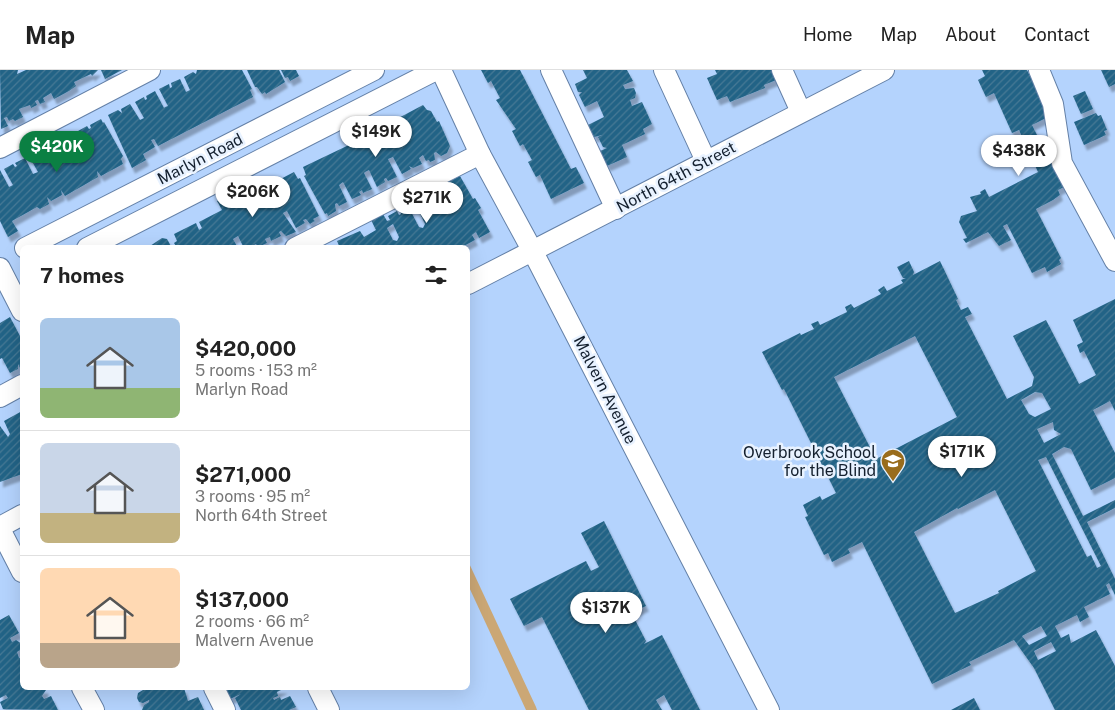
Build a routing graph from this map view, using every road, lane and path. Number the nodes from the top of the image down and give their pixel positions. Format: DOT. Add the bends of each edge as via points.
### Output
graph roads {
  1 [pos="150,70"];
  2 [pos="374,70"];
  3 [pos="436,70"];
  4 [pos="441,70"];
  5 [pos="551,70"];
  6 [pos="664,70"];
  7 [pos="782,70"];
  8 [pos="884,70"];
  9 [pos="1039,70"];
  10 [pos="801,112"];
  11 [pos="0,148"];
  12 [pos="480,154"];
  13 [pos="706,162"];
  14 [pos="616,209"];
  15 [pos="30,245"];
  16 [pos="93,245"];
  17 [pos="301,245"];
  18 [pos="20,250"];
  19 [pos="532,250"];
  20 [pos="0,260"];
  21 [pos="1115,261"];
  22 [pos="0,268"];
  23 [pos="470,283"];
  24 [pos="11,286"];
  25 [pos="20,306"];
  26 [pos="20,386"];
  27 [pos="0,397"];
  28 [pos="20,516"];
  29 [pos="0,528"];
  30 [pos="20,568"];
  31 [pos="83,690"];
  32 [pos="215,690"];
  33 [pos="319,690"];
  34 [pos="94,710"];
  35 [pos="225,710"];
  36 [pos="329,710"];
  37 [pos="769,710"];
  1 -- 11 [label="street"];
  2 -- 15 [label="street, Marlyn Road"];
  3 -- 16 [label="street, Marlyn Road"];
  4 -- 12 [label="street, Malvern Avenue"];
  5 -- 14 [label="street"];
  6 -- 13 [label="street"];
  7 -- 10 [label="street"];
  8 -- 10 [label="street, North 64th Street"];
  9 -- 21 [label="street" via="1053,104 1062,163"];
  10 -- 13 [label="street, North 64th Street"];
  12 -- 17 [label="street"];
  12 -- 19 [label="street, Malvern Avenue"];
  13 -- 14 [label="street, North 64th Street"];
  14 -- 19 [label="street, North 64th Street"];
  18 -- 20 [label="street, Marlyn Road"];
  19 -- 23 [label="street, North 64th Street"];
  19 -- 37 [label="street, Malvern Avenue"];
  22 -- 24 [label="street"];
  24 -- 25 [label="street"];
  26 -- 27 [label="street"];
  28 -- 29 [label="street"];
  29 -- 30 [label="street"];
  31 -- 34 [label="street"];
  32 -- 35 [label="street"];
  33 -- 36 [label="street"];
}
